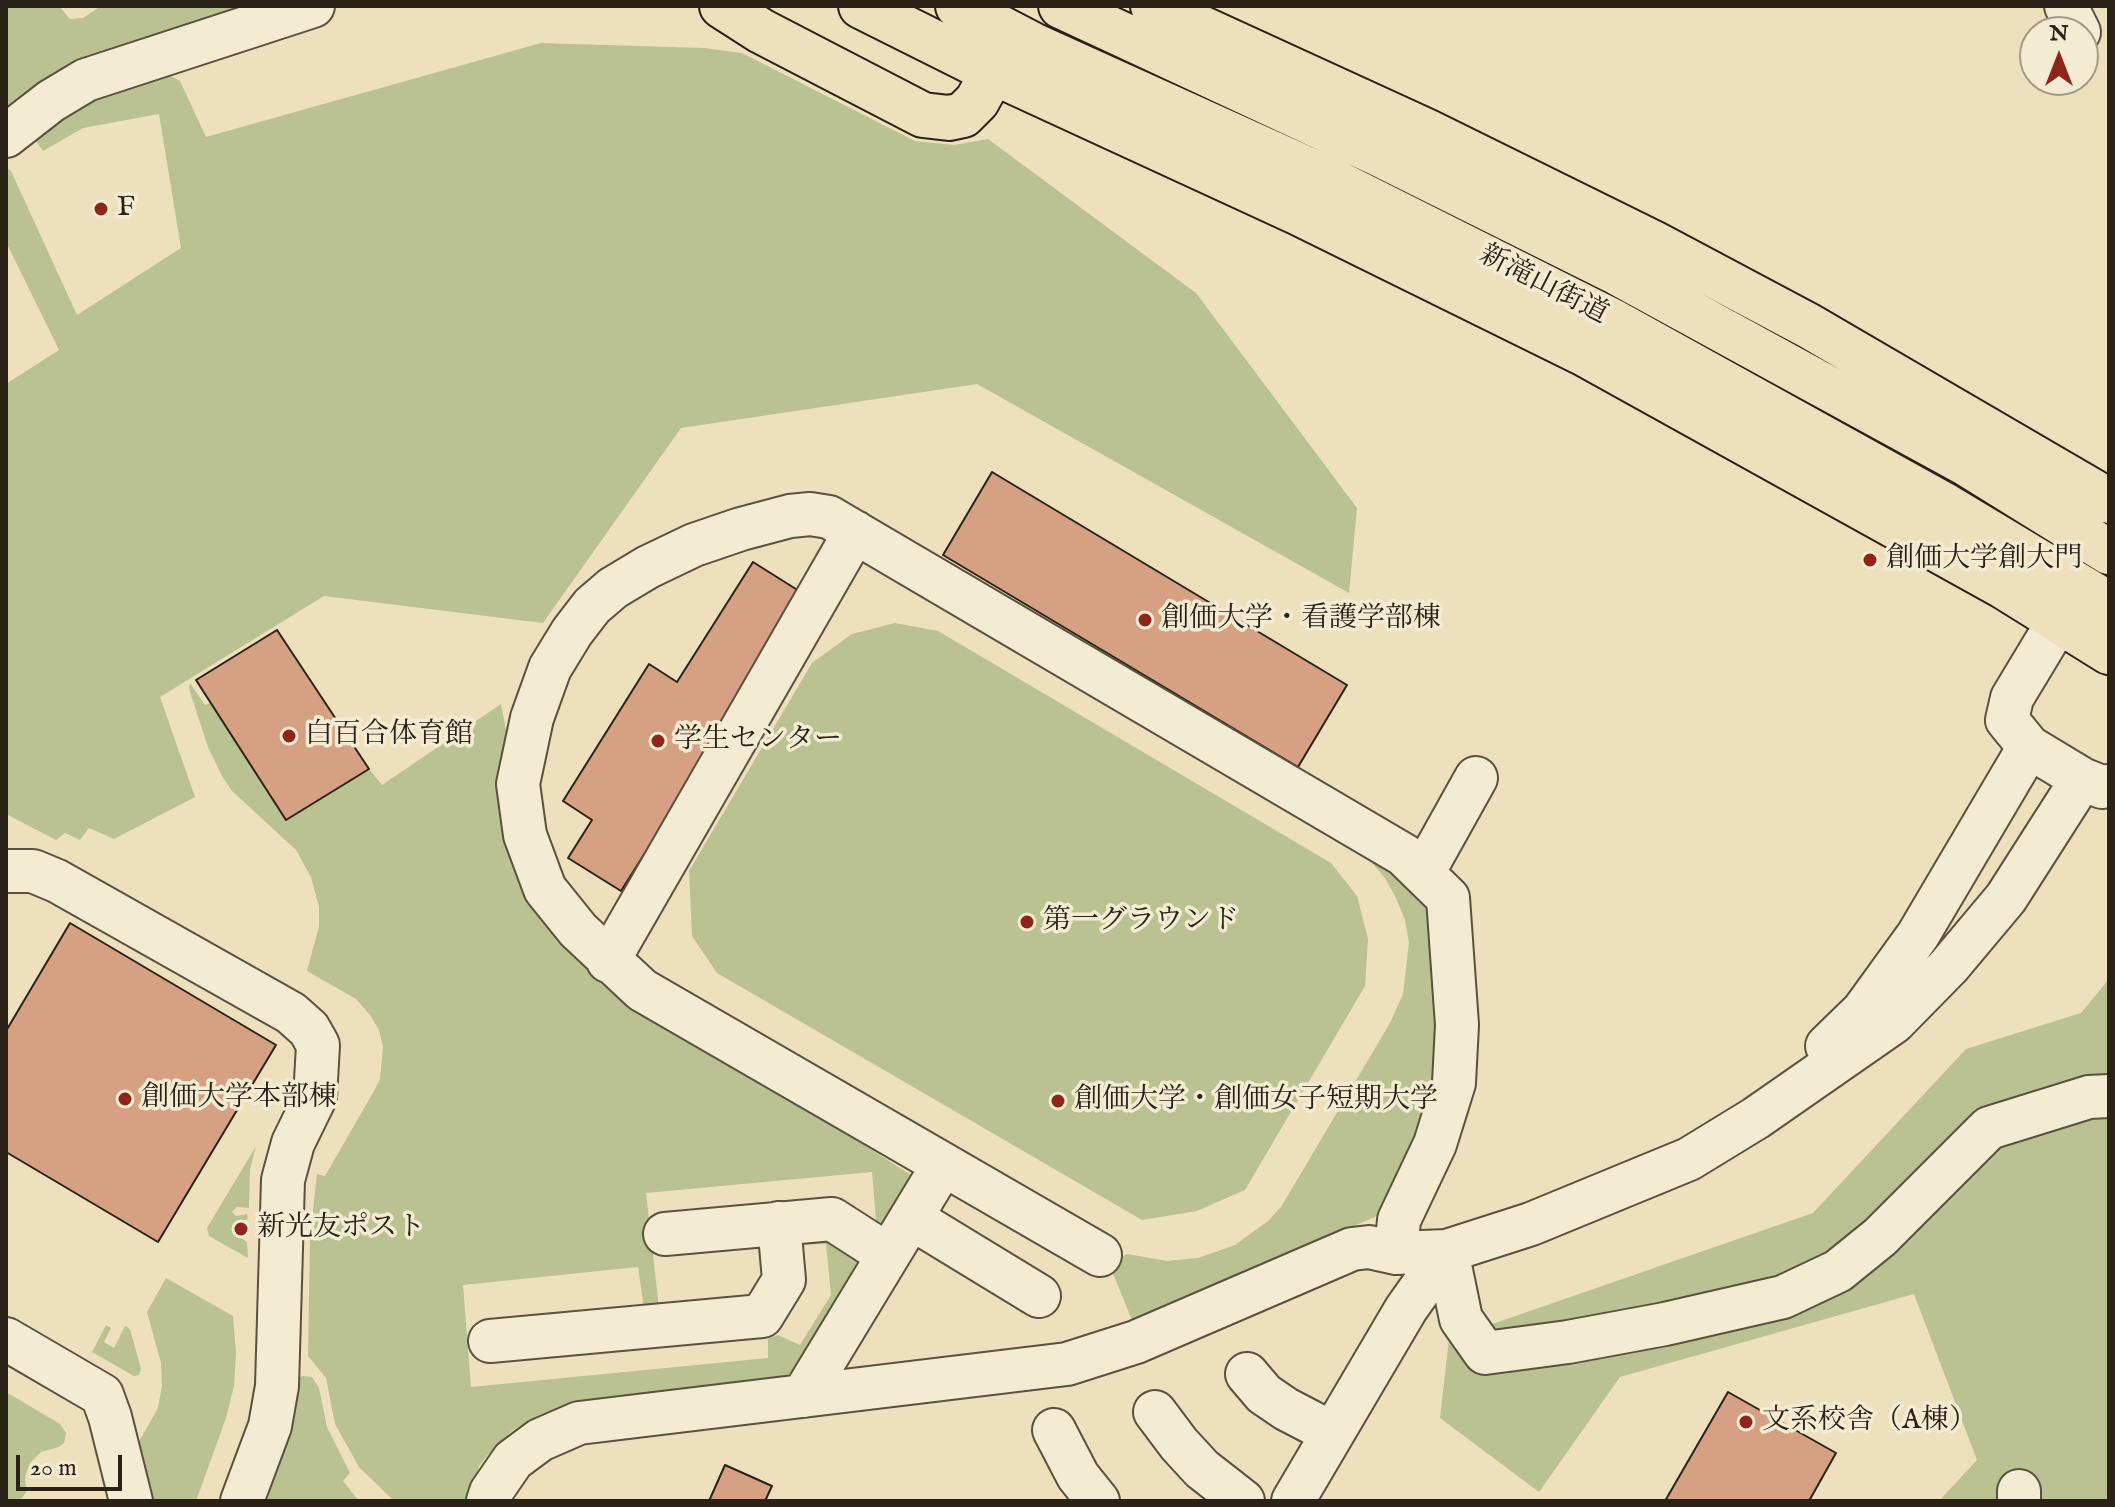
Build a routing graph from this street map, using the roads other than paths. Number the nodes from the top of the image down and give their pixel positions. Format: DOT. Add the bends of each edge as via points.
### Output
graph roads {
  1 [pos="313,6"];
  2 [pos="722,6"];
  3 [pos="861,6"];
  4 [pos="958,6"];
  5 [pos="1061,6"];
  6 [pos="1153,6"];
  7 [pos="993,72"];
  8 [pos="13,144"];
  9 [pos="2109,501"];
  10 [pos="855,532"];
  11 [pos="2109,552"];
  12 [pos="2109,604"];
  13 [pos="2059,620"];
  14 [pos="2109,652"];
  15 [pos="2029,747"];
  16 [pos="1476,778"];
  17 [pos="2095,782"];
  18 [pos="6,871"];
  19 [pos="1423,873"];
  20 [pos="608,961"];
  21 [pos="2109,1096"];
  22 [pos="1756,1118"];
  23 [pos="943,1165"];
  24 [pos="911,1218"];
  25 [pos="779,1223"];
  26 [pos="665,1234"];
  27 [pos="1447,1251"];
  28 [pos="1396,1253"];
  29 [pos="888,1255"];
  30 [pos="1100,1255"];
  31 [pos="1039,1296"];
  32 [pos="6,1339"];
  33 [pos="490,1341"];
  34 [pos="1247,1374"];
  35 [pos="803,1396"];
  36 [pos="1155,1412"];
  37 [pos="1054,1430"];
  38 [pos="1332,1433"];
  39 [pos="131,1501"];
  40 [pos="242,1501"];
  41 [pos="488,1501"];
  42 [pos="1098,1501"];
  43 [pos="1243,1501"];
  44 [pos="1293,1501"];
  1 -- 8 [label="street" via="86,80 51,101"];
  2 -- 7 [label="main road" via="923,115 963,115"];
  3 -- 7 [label="main road"];
  4 -- 12 [label="main road, 新滝山街道" via="1329,179 1601,316 1946,506"];
  5 -- 11 [label="main road, 新滝山街道" via="1390,159 1614,271 1967,464"];
  6 -- 9 [label="main road" via="1653,243 1809,326"];
  7 -- 13 [label="main road" via="1299,213 1585,354"];
  10 -- 19 [label="street" via="1404,855"];
  10 -- 20 [label="street"];
  10 -- 20 [label="street" via="829,517 810,514 694,545 613,588 592,606 550,668 532,718 518,784 525,835 545,889"];
  13 -- 14 [label="main road"];
  13 -- 15 [label="street" via="2012,698 2007,720"];
  15 -- 17 [label="street"];
  15 -- 22 [label="street" via="1918,935 1863,1011"];
  16 -- 19 [label="street"];
  17 -- 22 [label="street" via="2006,898 1894,1022"];
  18 -- 40 [label="street" via="33,871 71,888 291,1013 318,1045 315,1098 293,1143 283,1180 277,1386 270,1426"];
  19 -- 28 [label="street" via="1448,898 1457,1025 1454,1083 1435,1144 1399,1220"];
  20 -- 23 [label="street" via="642,990"];
  21 -- 27 [label="street" via="2089,1097 1989,1128 1880,1237 1838,1271 1783,1297 1637,1329 1485,1353 1461,1319"];
  22 -- 27 [label="street" via="1689,1159 1531,1224"];
  23 -- 24 [label="street"];
  23 -- 30 [label="street"];
  24 -- 29 [label="street"];
  24 -- 31 [label="street"];
  25 -- 26 [label="street"];
  25 -- 29 [label="street" via="832,1219"];
  25 -- 33 [label="street" via="784,1280 762,1316"];
  27 -- 28 [label="street"];
  27 -- 38 [label="street"];
  28 -- 35 [label="street" via="1352,1249 1136,1342 1067,1364"];
  29 -- 35 [label="street"];
  32 -- 39 [label="street" via="102,1395"];
  34 -- 38 [label="street" via="1264,1394"];
  35 -- 41 [label="street" via="579,1423 540,1440 513,1460"];
  36 -- 43 [label="street" via="1194,1461"];
  37 -- 42 [label="street"];
  38 -- 44 [label="street"];
}
